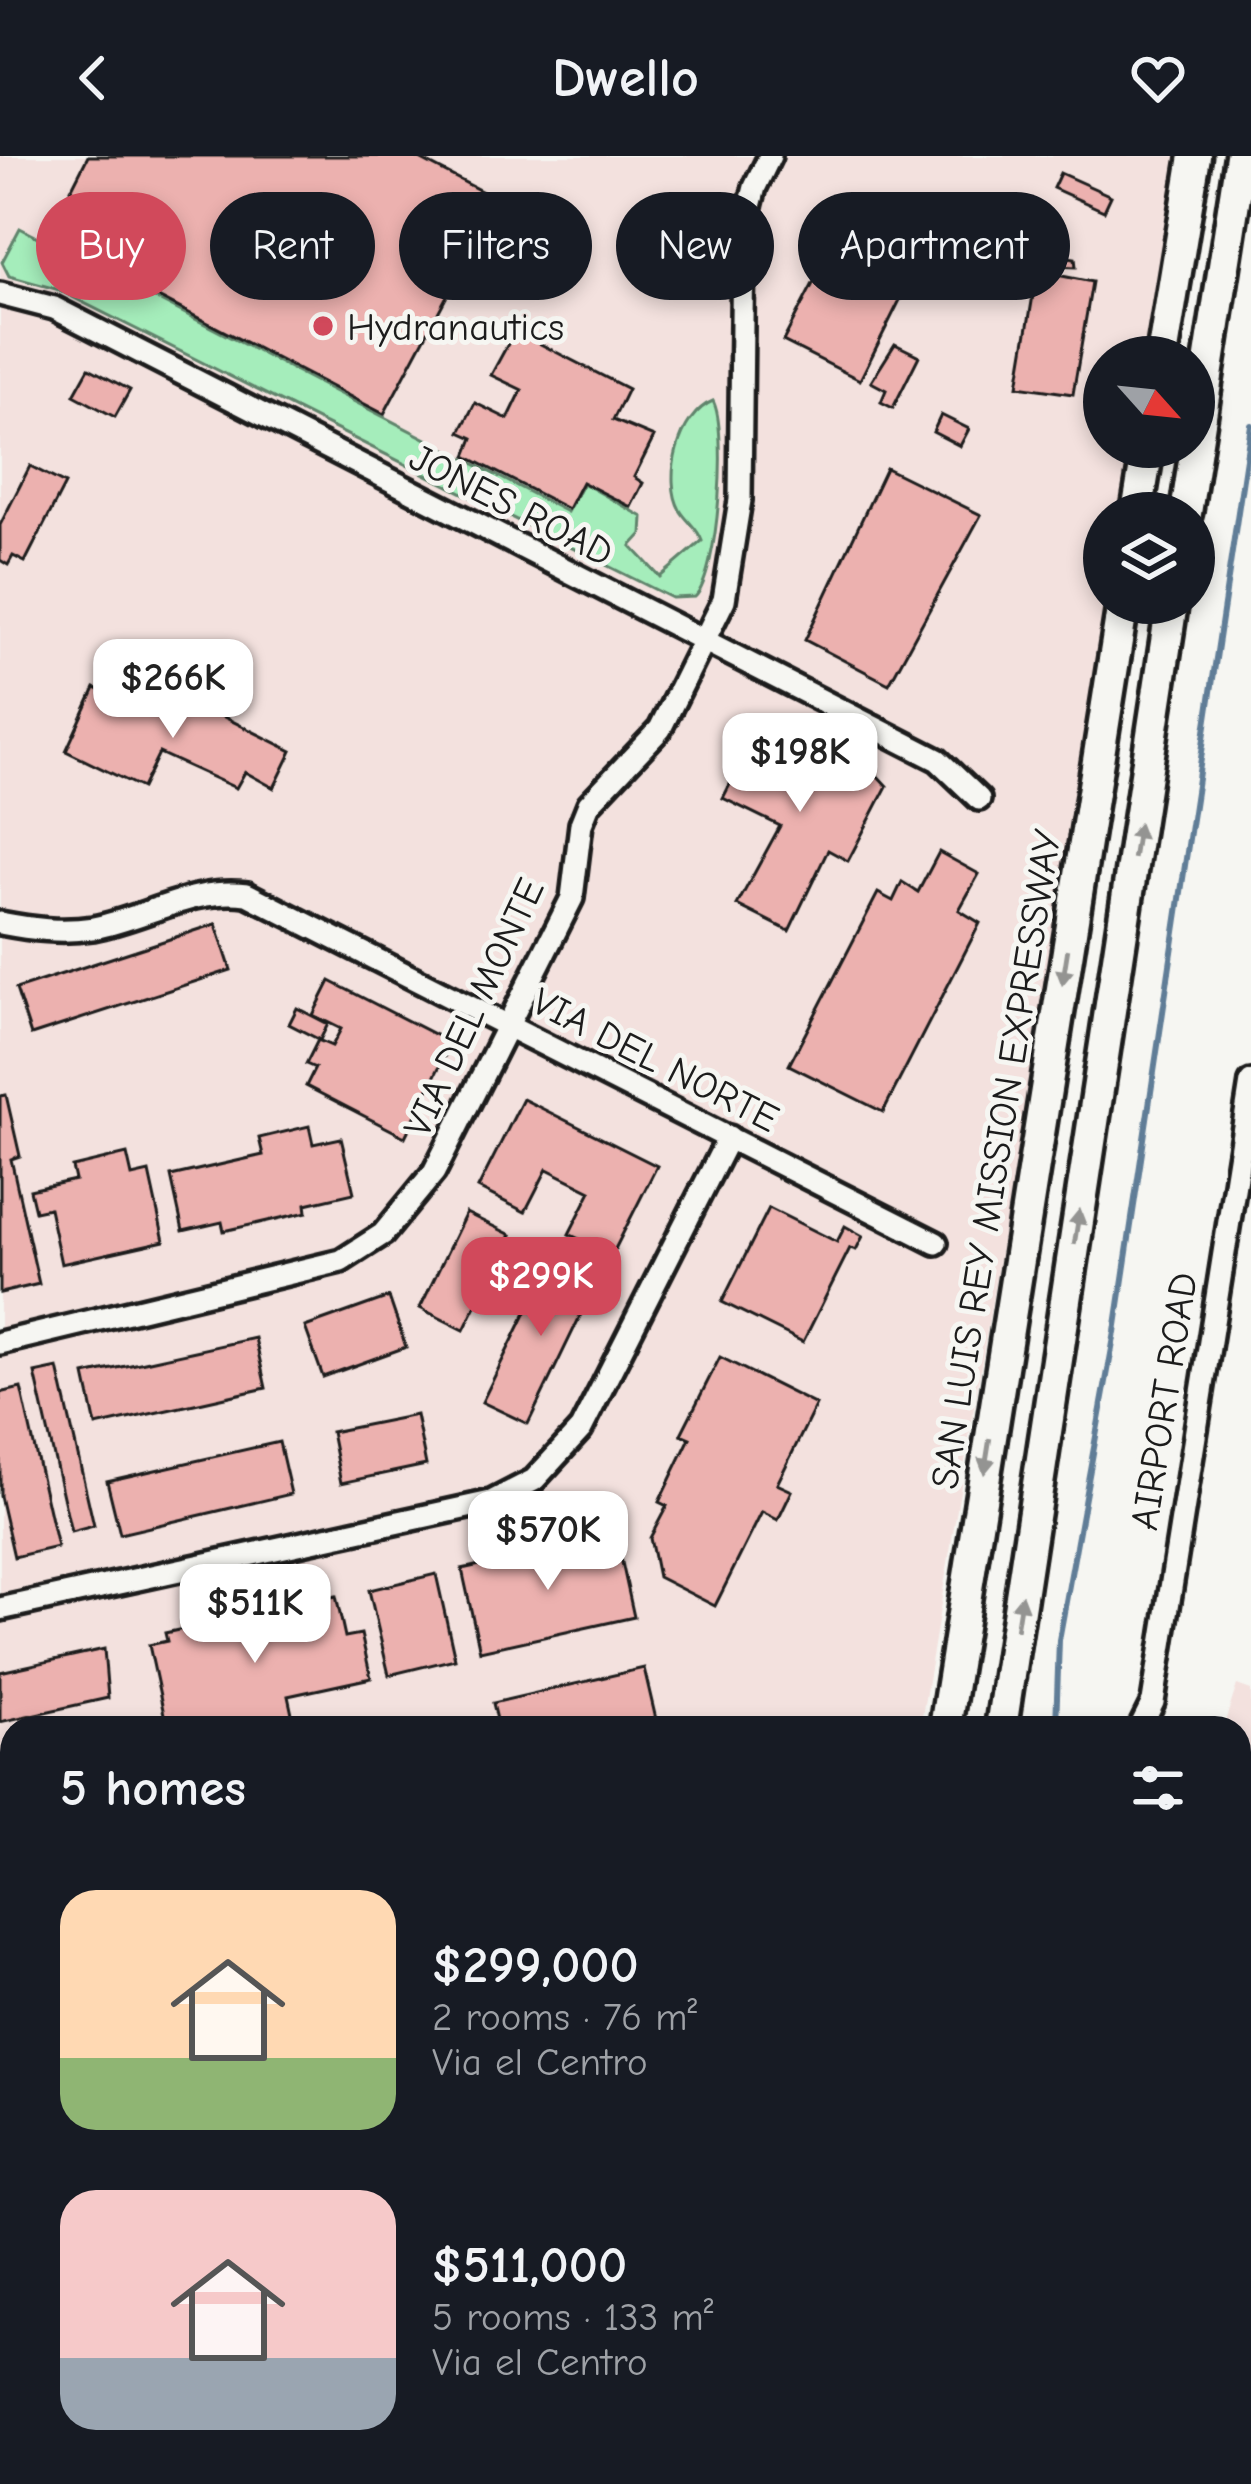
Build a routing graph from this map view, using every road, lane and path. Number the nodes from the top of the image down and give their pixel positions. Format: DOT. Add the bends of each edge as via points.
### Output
graph roads {
  1 [pos="770,156"];
  2 [pos="1195,156"];
  3 [pos="1241,156"];
  4 [pos="0,294"];
  5 [pos="1165,336"];
  6 [pos="1189,492"];
  7 [pos="1120,624"];
  8 [pos="1169,624"];
  9 [pos="704,642"];
  10 [pos="979,799"];
  11 [pos="0,923"];
  12 [pos="507,1023"];
  13 [pos="1251,1082"];
  14 [pos="728,1137"];
  15 [pos="936,1243"];
  16 [pos="0,1343"];
  17 [pos="0,1609"];
  18 [pos="947,1716"];
  19 [pos="1003,1716"];
  20 [pos="1146,1716"];
  1 -- 9 [label="street, VIA DEL MONTE" via="743,235 734,557"];
  2 -- 5 [label="highway"];
  3 -- 6 [label="highway"];
  4 -- 9 [label="street, JONES ROAD" via="53,308"];
  7 -- 18 [label="highway, SAN LUIS REY MISSION EXPRESSWAY, one-way"];
  19 -- 8 [label="highway, one-way"];
  9 -- 10 [label="street, JONES ROAD" via="938,760"];
  9 -- 12 [label="street, VIA DEL MONTE" via="660,729 589,804 572,898"];
  11 -- 12 [label="street, VIA DEL NORTE" via="58,932 216,890 247,894"];
  12 -- 14 [label="street, VIA DEL NORTE"];
  12 -- 16 [label="street, VIA DEL MONTE" via="416,1199 341,1261"];
  13 -- 20 [label="street, AIRPORT ROAD"];
  14 -- 15 [label="street, VIA DEL NORTE"];
  14 -- 17 [label="street" via="581,1429 534,1480 491,1502"];
}
